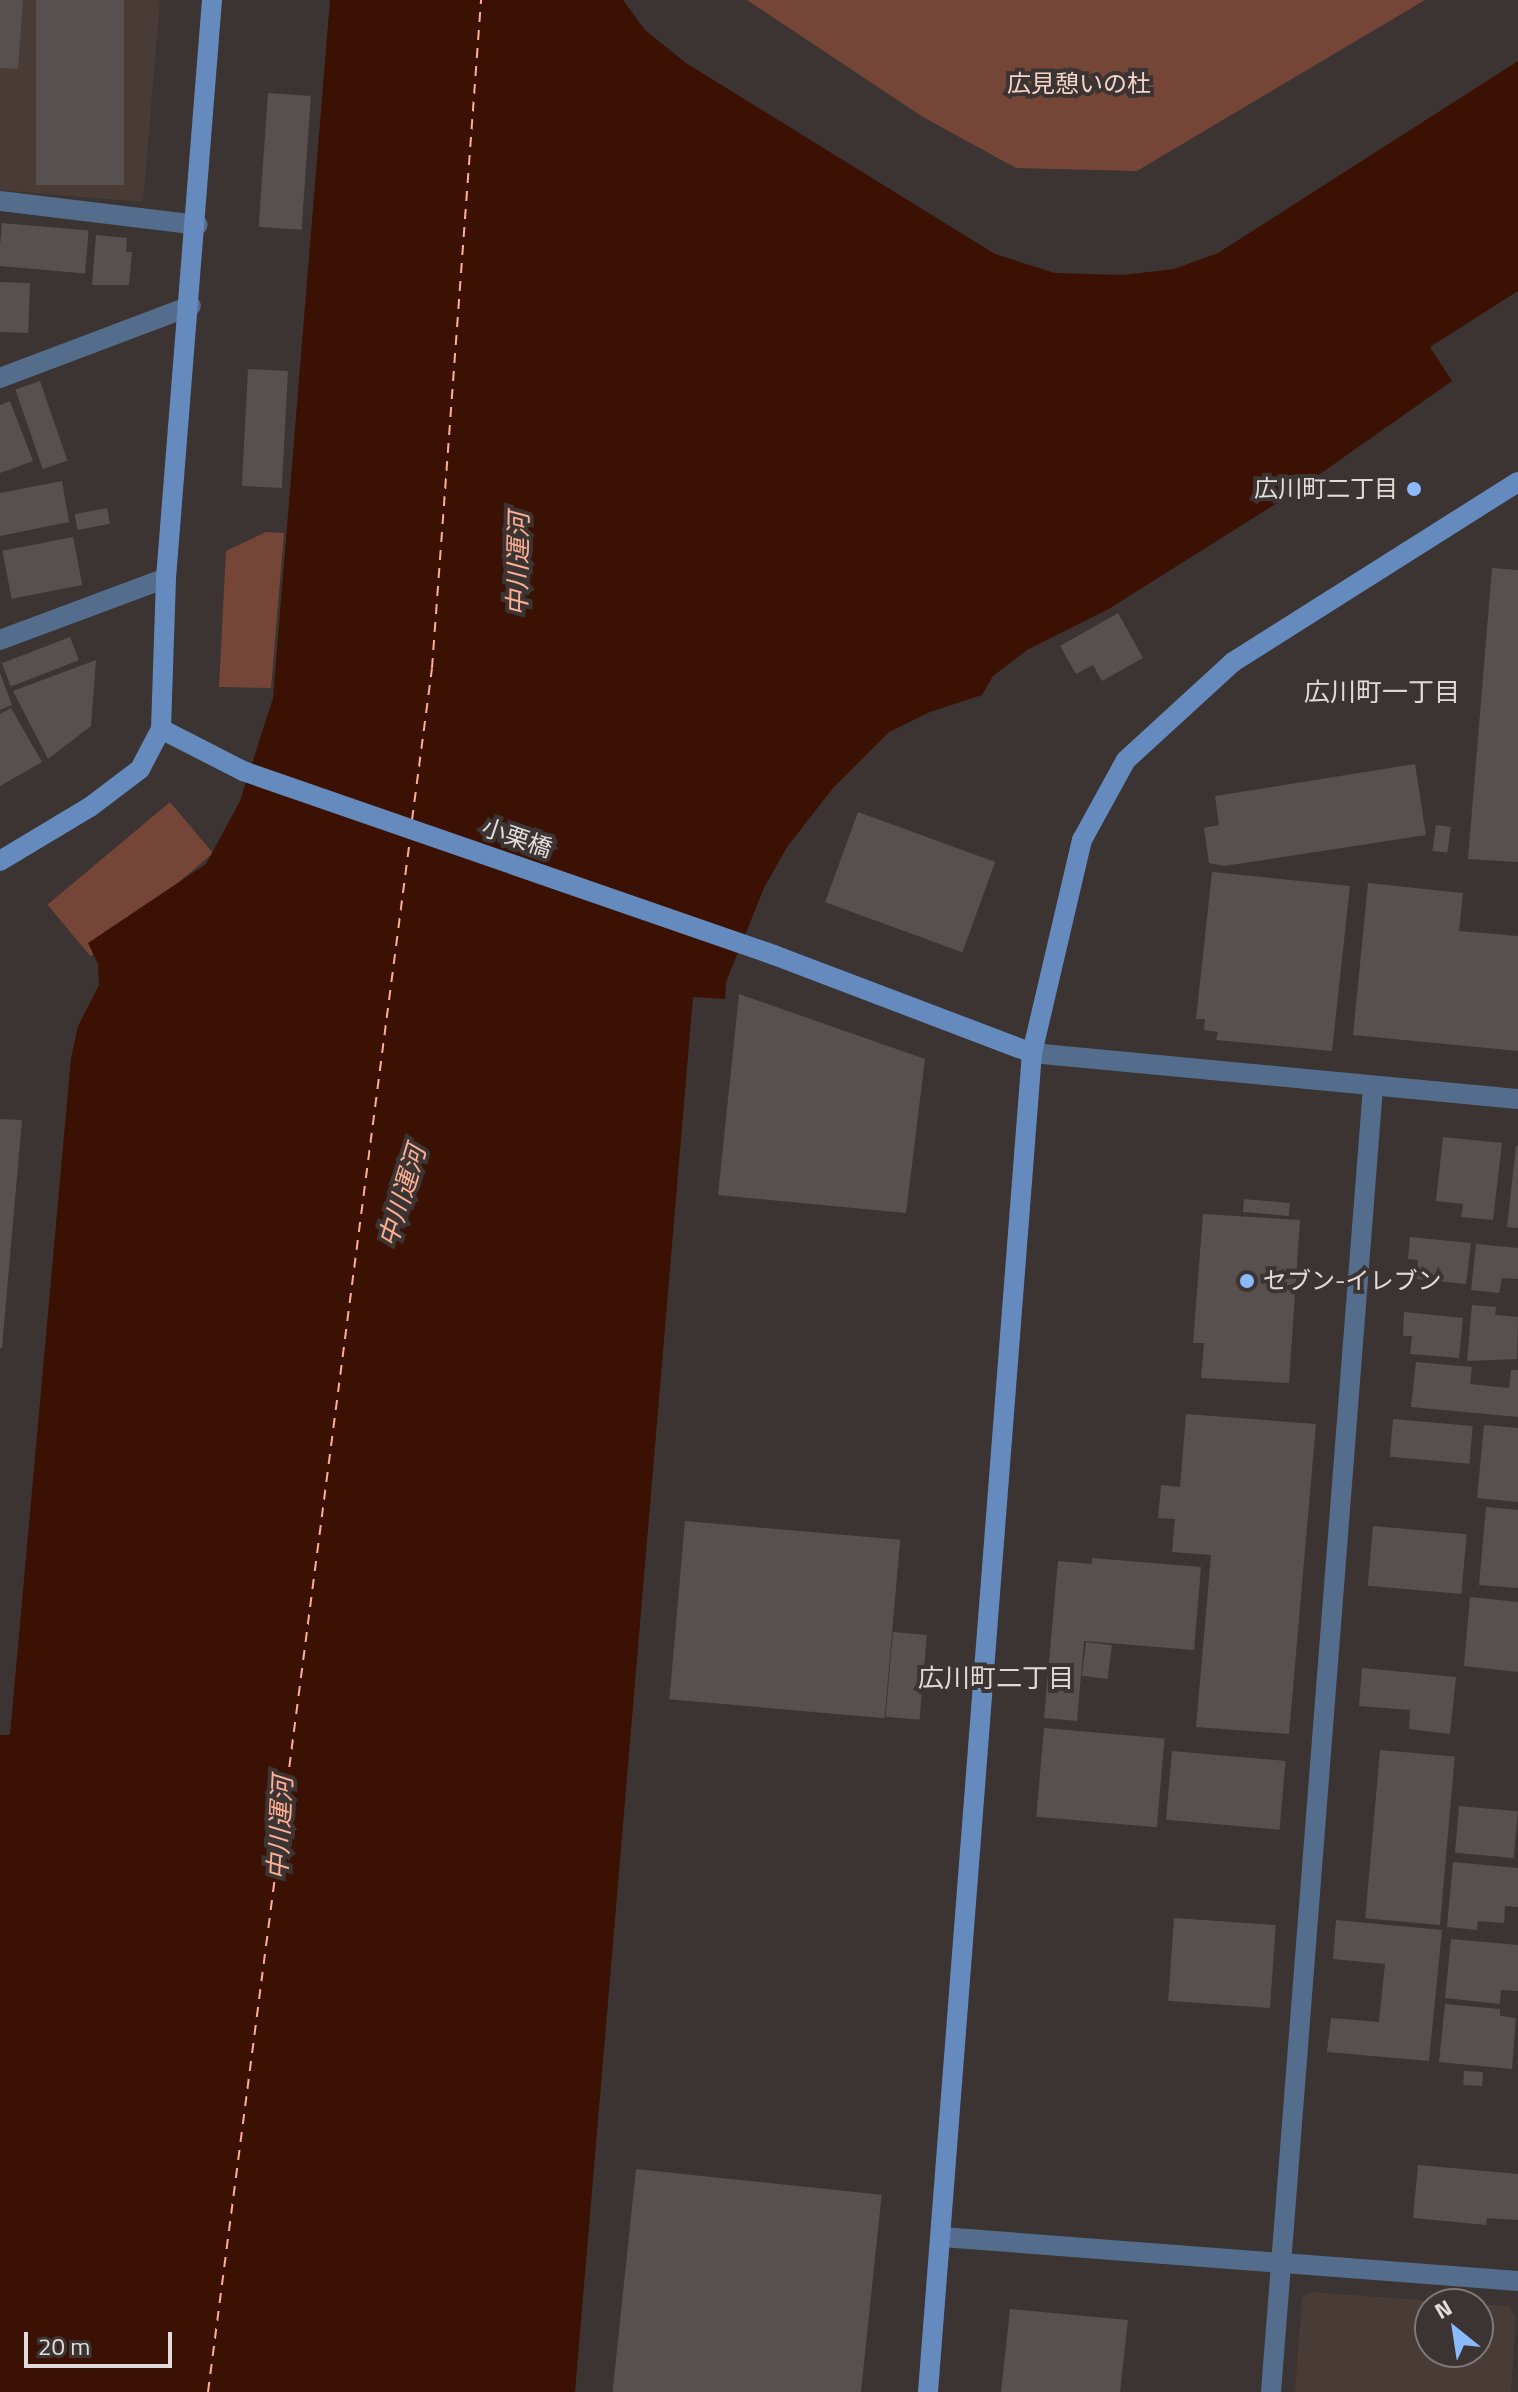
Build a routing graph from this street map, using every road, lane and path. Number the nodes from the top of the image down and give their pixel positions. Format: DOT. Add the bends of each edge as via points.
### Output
graph roads {
  1 [pos="212,0"];
  2 [pos="0,201"];
  3 [pos="198,225"];
  4 [pos="191,306"];
  5 [pos="0,378"];
  6 [pos="1518,482"];
  7 [pos="166,578"];
  8 [pos="0,640"];
  9 [pos="161,729"];
  10 [pos="0,861"];
  11 [pos="1032,1053"];
  12 [pos="1373,1086"];
  13 [pos="1518,1099"];
  14 [pos="942,2237"];
  15 [pos="1282,2265"];
  16 [pos="1518,2281"];
  17 [pos="928,2392"];
  18 [pos="1271,2392"];
  1 -- 3 [label="street"];
  2 -- 3 [label="street"];
  3 -- 4 [label="street"];
  4 -- 5 [label="street"];
  4 -- 7 [label="street"];
  6 -- 11 [label="street" via="1233,662 1126,760 1082,840"];
  7 -- 8 [label="street"];
  7 -- 9 [label="street"];
  9 -- 10 [label="street" via="140,769 90,807"];
  9 -- 11 [label="street, 小栗橋" via="243,771 774,955"];
  11 -- 12 [label="street"];
  11 -- 14 [label="street"];
  12 -- 13 [label="street"];
  12 -- 15 [label="street"];
  14 -- 15 [label="street"];
  14 -- 17 [label="street"];
  15 -- 16 [label="street"];
  15 -- 18 [label="street"];
}
